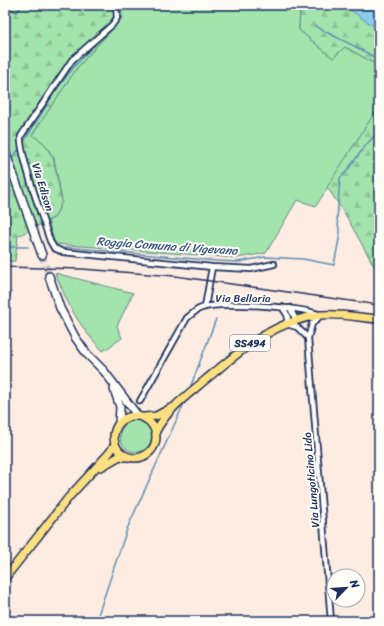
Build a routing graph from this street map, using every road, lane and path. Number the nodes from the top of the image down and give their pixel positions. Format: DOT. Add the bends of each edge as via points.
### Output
graph roads {
  1 [pos="116,5"];
  2 [pos="5,151"];
  3 [pos="42,255"];
  4 [pos="274,264"];
  5 [pos="212,267"];
  6 [pos="49,276"];
  7 [pos="205,307"];
  8 [pos="282,307"];
  9 [pos="290,308"];
  10 [pos="321,315"];
  11 [pos="379,319"];
  12 [pos="289,323"];
  13 [pos="308,338"];
  14 [pos="111,381"];
  15 [pos="140,401"];
  16 [pos="176,404"];
  17 [pos="141,416"];
  18 [pos="119,423"];
  19 [pos="156,431"];
  20 [pos="115,444"];
  21 [pos="126,456"];
  22 [pos="82,483"];
  23 [pos="5,578"];
  24 [pos="330,621"];
  1 -- 5 [label="street, Via Edison" via="117,18 112,25 72,60 22,136 21,146 50,242 54,248 63,252"];
  2 -- 3 [label="main road"];
  4 -- 5 [label="street, Via Edison" via="251,269"];
  5 -- 7 [label="street"];
  6 -- 14 [label="main road" via="60,308 75,337"];
  7 -- 8 [label="street, Via Bellaria"];
  7 -- 15 [label="street, Via Bellaria" via="187,318"];
  8 -- 9 [label="street"];
  8 -- 12 [label="street, Via Bellaria"];
  9 -- 10 [label="street" via="311,310"];
  9 -- 12 [label="street" via="295,318"];
  10 -- 11 [label="main road, SS494"];
  10 -- 12 [label="main road, SS494"];
  10 -- 13 [label="street" via="312,324"];
  12 -- 13 [label="street"];
  12 -- 16 [label="main road, SS494" via="248,345"];
  13 -- 24 [label="street, Via Lungoticino Lido"];
  14 -- 17 [label="main road"];
  14 -- 18 [label="main road" via="120,407"];
  16 -- 17 [label="main road, SS494" via="156,416"];
  16 -- 19 [label="main road, SS494"];
  17 -- 18 [label="main road, SS494" via="127,417"];
  17 -- 19 [label="main road" via="154,425"];
  18 -- 20 [label="main road, SS494" via="114,433"];
  19 -- 21 [label="main road, SS494" via="156,444 149,453 138,458"];
  20 -- 21 [label="main road"];
  20 -- 22 [label="main road, SS494"];
  21 -- 22 [label="main road, SS494" via="111,460"];
  22 -- 23 [label="main road, SS494"];
}
